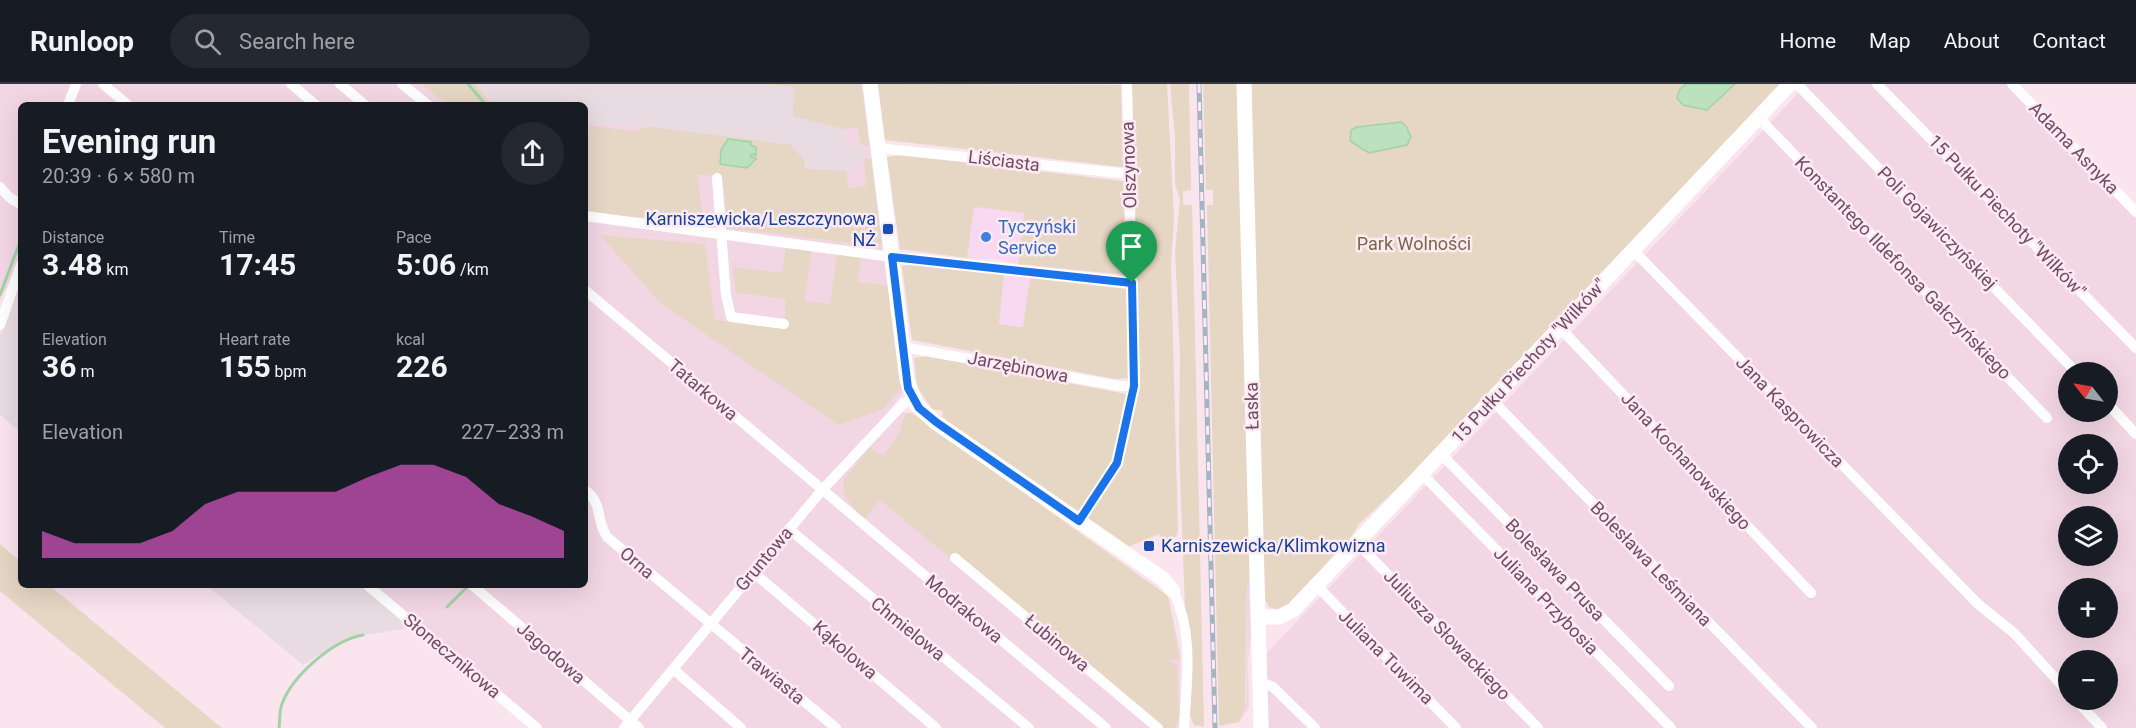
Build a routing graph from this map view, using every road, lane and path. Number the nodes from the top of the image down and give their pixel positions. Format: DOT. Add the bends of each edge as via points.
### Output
graph roads {
  1 [pos="76,84"];
  2 [pos="103,84"];
  3 [pos="291,84"];
  4 [pos="340,84"];
  5 [pos="402,84"];
  6 [pos="870,84"];
  7 [pos="1127,84"];
  8 [pos="1245,84"];
  9 [pos="1790,84"];
  10 [pos="1797,84"];
  11 [pos="1877,84"];
  12 [pos="2012,84"];
  13 [pos="69,102"];
  14 [pos="124,102"];
  15 [pos="312,102"];
  16 [pos="361,102"];
  17 [pos="424,102"];
  18 [pos="1759,118"];
  19 [pos="878,148"];
  20 [pos="1129,174"];
  21 [pos="717,178"];
  22 [pos="0,187"];
  23 [pos="18,202"];
  24 [pos="2136,212"];
  25 [pos="588,216"];
  26 [pos="720,234"];
  27 [pos="1634,251"];
  28 [pos="892,257"];
  29 [pos="1132,283"];
  30 [pos="18,287"];
  31 [pos="588,293"];
  32 [pos="784,324"];
  33 [pos="0,325"];
  34 [pos="1560,328"];
  35 [pos="903,347"];
  36 [pos="2136,348"];
  37 [pos="2066,362"];
  38 [pos="1134,386"];
  39 [pos="913,399"];
  40 [pos="1492,400"];
  41 [pos="2118,415"];
  42 [pos="2048,418"];
  43 [pos="2136,434"];
  44 [pos="1441,454"];
  45 [pos="1422,474"];
  46 [pos="822,490"];
  47 [pos="588,493"];
  48 [pos="1079,521"];
  49 [pos="789,529"];
  50 [pos="1357,543"];
  51 [pos="956,558"];
  52 [pos="753,572"];
  53 [pos="1316,585"];
  54 [pos="372,588"];
  55 [pos="475,588"];
  56 [pos="1173,591"];
  57 [pos="1811,593"];
  58 [pos="1258,617"];
  59 [pos="709,624"];
  60 [pos="673,669"];
  61 [pos="1259,681"];
  62 [pos="2058,681"];
  63 [pos="1669,686"];
  64 [pos="2085,710"];
  65 [pos="631,726"];
  66 [pos="537,728"];
  67 [pos="741,728"];
  68 [pos="836,728"];
  69 [pos="936,728"];
  70 [pos="1029,728"];
  71 [pos="1106,728"];
  72 [pos="1158,728"];
  73 [pos="1184,728"];
  74 [pos="1261,728"];
  75 [pos="1315,728"];
  76 [pos="1456,728"];
  77 [pos="1538,728"];
  78 [pos="1671,728"];
  79 [pos="1812,728"];
  80 [pos="2102,728"];
  1 -- 13 [label="street"];
  2 -- 14 [label="street"];
  3 -- 15 [label="street"];
  4 -- 16 [label="street"];
  5 -- 17 [label="street"];
  6 -- 19 [label="street"];
  7 -- 20 [label="street, Olszynowa"];
  8 -- 58 [label="street, Łaska"];
  9 -- 18 [label="street, 15 Pułku Piechoty \"Wilków\""];
  10 -- 37 [label="street, Poli Gojawiczyńskiej"];
  11 -- 36 [label="street, 15 Pułku Piechoty \"Wilków\""];
  12 -- 24 [label="street, Adama Asnyka"];
  18 -- 27 [label="street, 15 Pułku Piechoty \"Wilków\""];
  18 -- 42 [label="street, Konstantego Ildefonsa Gałczyńskiego"];
  19 -- 20 [label="street, Liściasta"];
  19 -- 28 [label="street"];
  20 -- 29 [label="street, Olszynowa"];
  21 -- 26 [label="street"];
  22 -- 23 [label="street"];
  25 -- 26 [label="street"];
  26 -- 28 [label="street"];
  26 -- 32 [label="street" via="731,317"];
  27 -- 34 [label="street, 15 Pułku Piechoty \"Wilków\""];
  27 -- 62 [label="street, Jana Kasprowicza"];
  28 -- 29 [label="street"];
  28 -- 35 [label="street"];
  29 -- 38 [label="street, Olszynowa"];
  30 -- 33 [label="street"];
  31 -- 46 [label="street, Tatarkowa"];
  34 -- 40 [label="street, 15 Pułku Piechoty \"Wilków\""];
  34 -- 57 [label="street, Jana Kochanowskiego"];
  35 -- 38 [label="street, Jarzębinowa"];
  35 -- 39 [label="street"];
  38 -- 48 [label="street, Olszynowa" via="1117,463"];
  39 -- 46 [label="street, Gruntowa" via="903,404"];
  39 -- 48 [label="street" via="936,422"];
  40 -- 44 [label="street, 15 Pułku Piechoty \"Wilków\""];
  40 -- 79 [label="street, Bolesława Leśmiana"];
  41 -- 43 [label="street"];
  44 -- 45 [label="street, 15 Pułku Piechoty \"Wilków\""];
  44 -- 63 [label="street, Bolesława Prusa"];
  45 -- 50 [label="street, 15 Pułku Piechoty \"Wilków\""];
  45 -- 78 [label="street, Juliana Przybosia"];
  46 -- 49 [label="street, Gruntowa"];
  46 -- 71 [label="street, Modrakowa"];
  47 -- 59 [label="street, Orna" via="599,507 599,524 607,537"];
  48 -- 56 [label="street" via="1162,579"];
  49 -- 52 [label="street, Gruntowa"];
  49 -- 70 [label="street, Chmielowa"];
  50 -- 53 [label="street, 15 Pułku Piechoty \"Wilków\""];
  50 -- 77 [label="street, Juliusza Słowackiego"];
  51 -- 72 [label="street, Łubinowa"];
  52 -- 59 [label="street, Gruntowa"];
  52 -- 69 [label="street, Kąkolowa"];
  53 -- 58 [label="street, 15 Pułku Piechoty \"Wilków\"" via="1288,615"];
  53 -- 76 [label="street, Juliana Tuwima"];
  54 -- 66 [label="street, Słonecznikowa"];
  55 -- 65 [label="street, Jagodowa"];
  56 -- 73 [label="street" via="1182,617 1188,658"];
  58 -- 61 [label="street, Łaska"];
  59 -- 60 [label="street, Gruntowa"];
  59 -- 68 [label="street, Trawiasta"];
  60 -- 65 [label="street, Gruntowa"];
  60 -- 67 [label="street"];
  61 -- 74 [label="street, Łaska"];
  61 -- 75 [label="street" via="1273,687"];
  64 -- 80 [label="street"];
}
